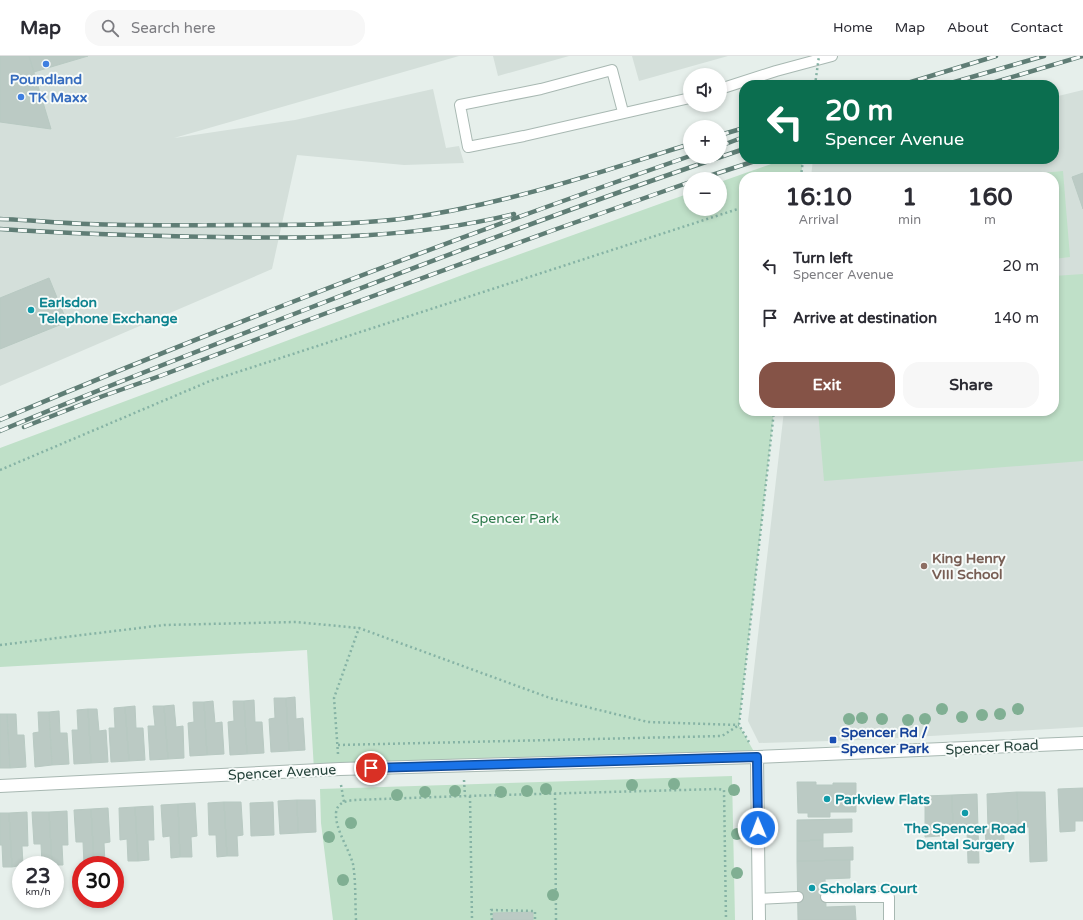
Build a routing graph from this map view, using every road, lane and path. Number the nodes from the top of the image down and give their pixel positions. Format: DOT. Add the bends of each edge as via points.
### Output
graph roads {
  1 [pos="819,56"];
  2 [pos="832,56"];
  3 [pos="750,80"];
  4 [pos="816,80"];
  5 [pos="739,83"];
  6 [pos="727,87"];
  7 [pos="683,99"];
  8 [pos="623,112"];
  9 [pos="739,209"];
  10 [pos="773,416"];
  11 [pos="0,470"];
  12 [pos="359,628"];
  13 [pos="0,645"];
  14 [pos="739,725"];
  15 [pos="1083,743"];
  16 [pos="338,745"];
  17 [pos="757,757"];
  18 [pos="340,769"];
  19 [pos="0,786"];
  20 [pos="555,793"];
  21 [pos="470,796"];
  22 [pos="798,897"];
  23 [pos="826,897"];
  24 [pos="759,899"];
  25 [pos="356,920"];
  26 [pos="472,920"];
  27 [pos="492,920"];
  28 [pos="535,920"];
  29 [pos="556,920"];
  30 [pos="726,920"];
  31 [pos="759,920"];
  32 [pos="889,920"];
  1 -- 4 [label="path, bridge"];
  2 -- 3 [label="lane"];
  5 -- 6 [label="lane"];
  7 -- 8 [label="lane"];
  8 -- 8 [label="lane" via="468,147 460,105 541,89 612,70"];
  9 -- 11 [label="path" via="210,381"];
  10 -- 14 [label="path"];
  12 -- 13 [label="path" via="296,622 164,625"];
  12 -- 14 [label="path" via="550,698 648,722"];
  12 -- 16 [label="path" via="334,698"];
  14 -- 16 [label="path" via="722,736"];
  14 -- 17 [label="path"];
  15 -- 17 [label="street, Spencer Road"];
  16 -- 18 [label="path"];
  17 -- 18 [label="street, Spencer Avenue"];
  17 -- 24 [label="street"];
  18 -- 19 [label="street, Spencer Avenue"];
  20 -- 21 [label="path"];
  20 -- 29 [label="path"];
  20 -- 30 [label="path" via="724,790"];
  21 -- 25 [label="path" via="354,800 339,806 336,814 338,824 354,871"];
  21 -- 26 [label="path"];
  22 -- 24 [label="lane"];
  23 -- 32 [label="lane" via="889,897"];
  24 -- 31 [label="street"];
  27 -- 28 [label="path" via="491,910 535,911"];
}
